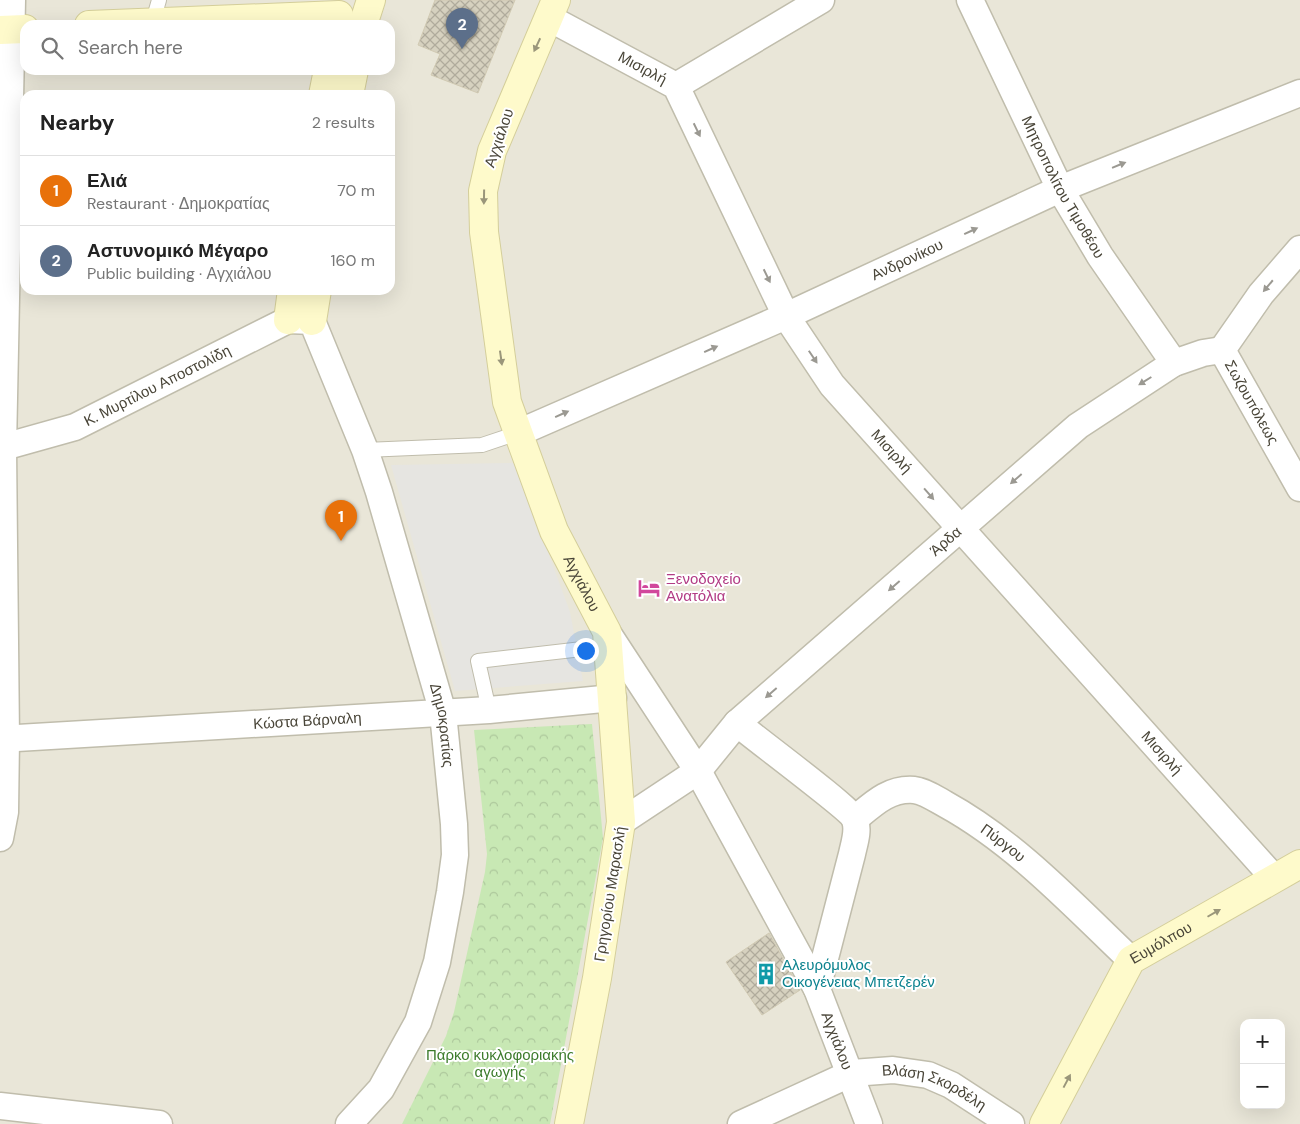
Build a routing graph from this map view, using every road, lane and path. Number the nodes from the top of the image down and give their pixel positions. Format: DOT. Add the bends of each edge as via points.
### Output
graph roads {
  1 [pos="12,0"];
  2 [pos="371,0"];
  3 [pos="821,0"];
  4 [pos="970,0"];
  5 [pos="553,9"];
  6 [pos="156,11"];
  7 [pos="346,16"];
  8 [pos="113,20"];
  9 [pos="12,29"];
  10 [pos="327,75"];
  11 [pos="353,75"];
  12 [pos="676,86"];
  13 [pos="324,90"];
  14 [pos="350,90"];
  15 [pos="1300,93"];
  16 [pos="1060,189"];
  17 [pos="1300,249"];
  18 [pos="293,295"];
  19 [pos="314,295"];
  20 [pos="786,316"];
  21 [pos="300,321"];
  22 [pos="1222,350"];
  23 [pos="1174,364"];
  24 [pos="518,433"];
  25 [pos="1,448"];
  26 [pos="365,450"];
  27 [pos="1300,488"];
  28 [pos="959,529"];
  29 [pos="607,639"];
  30 [pos="613,698"];
  31 [pos="489,710"];
  32 [pos="443,713"];
  33 [pos="737,724"];
  34 [pos="3,739"];
  35 [pos="698,771"];
  36 [pos="855,819"];
  37 [pos="621,822"];
  38 [pos="0,838"];
  39 [pos="1300,864"];
  40 [pos="1274,878"];
  41 [pos="1131,960"];
  42 [pos="817,990"];
  43 [pos="852,1073"];
  44 [pos="0,1106"];
  45 [pos="159,1124"];
  46 [pos="349,1124"];
  47 [pos="569,1124"];
  48 [pos="741,1124"];
  49 [pos="869,1124"];
  50 [pos="1011,1124"];
  51 [pos="1044,1124"];
  1 -- 9 [label="street"];
  2 -- 7 [label="street"];
  3 -- 12 [label="street"];
  4 -- 16 [label="street, Μητροπολίτου Τιμοθέου"];
  5 -- 12 [label="street, Μισιρλή"];
  5 -- 24 [label="street, Αγχιάλου, one-way" via="492,151 483,192 484,232 507,402"];
  6 -- 7 [label="street"];
  6 -- 8 [label="street"];
  9 -- 25 [label="street"];
  10 -- 13 [label="street"];
  11 -- 14 [label="street"];
  12 -- 20 [label="street, Μισιρλή, one-way"];
  16 -- 15 [label="street, Ανδρονίκου, one-way"];
  20 -- 16 [label="street, Ανδρονίκου, one-way"];
  16 -- 23 [label="street, Μητροπολίτου Τιμοθέου" via="1100,256"];
  17 -- 22 [label="street, Σωζουπόλεως, one-way" via="1261,294"];
  18 -- 21 [label="street, Δημοκρατίας"];
  19 -- 21 [label="street"];
  24 -- 20 [label="street, Ανδρονίκου, one-way"];
  20 -- 28 [label="street, Μισιρλή, one-way" via="832,385"];
  21 -- 25 [label="street, Κ. Μυρτίλου Αποστολίδη" via="75,427"];
  21 -- 26 [label="street, Δημοκρατίας"];
  22 -- 23 [label="street, Άρδα"];
  22 -- 27 [label="street, Σωζουπόλεως"];
  23 -- 28 [label="street, Άρδα, one-way" via="1078,426"];
  24 -- 26 [label="lane" via="482,445"];
  24 -- 29 [label="street, Αγχιάλου" via="554,531"];
  25 -- 34 [label="street"];
  26 -- 32 [label="street, Δημοκρατίας"];
  28 -- 33 [label="street, Άρδα, one-way"];
  28 -- 40 [label="street, Μισιρλή"];
  29 -- 30 [label="street, Γρηγορίου Μαρασλή"];
  29 -- 31 [label="lane" via="478,661"];
  29 -- 35 [label="street, Αγχιάλου"];
  30 -- 31 [label="street, Κώστα Βάρναλη"];
  30 -- 37 [label="street, Γρηγορίου Μαρασλή"];
  31 -- 32 [label="street, Κώστα Βάρναλη"];
  32 -- 34 [label="street, Κώστα Βάρναλη"];
  32 -- 46 [label="street, Δημοκρατίας" via="455,855 437,962 418,1022 398,1061 381,1089"];
  33 -- 35 [label="street, Άρδα"];
  33 -- 36 [label="street" via="839,802"];
  34 -- 38 [label="street" via="5,812"];
  35 -- 37 [label="street, Άρδα"];
  35 -- 42 [label="street, Αγχιάλου"];
  36 -- 41 [label="street, Πύργου" via="893,791 915,790 933,797 974,820 1009,847"];
  36 -- 42 [label="street" via="852,854"];
  37 -- 47 [label="street, Γρηγορίου Μαρασλή" via="597,978"];
  39 -- 40 [label="street, Ευμόλπου"];
  41 -- 40 [label="street, Ευμόλπου, one-way"];
  51 -- 41 [label="street, Ευμόλπου, one-way"];
  42 -- 43 [label="street, Αγχιάλου"];
  43 -- 48 [label="street, Βλάση Σκορδέλη"];
  43 -- 49 [label="street, Αγχιάλου"];
  43 -- 50 [label="street, Βλάση Σκορδέλη" via="893,1070 928,1075 951,1085"];
  44 -- 45 [label="street"];
}
